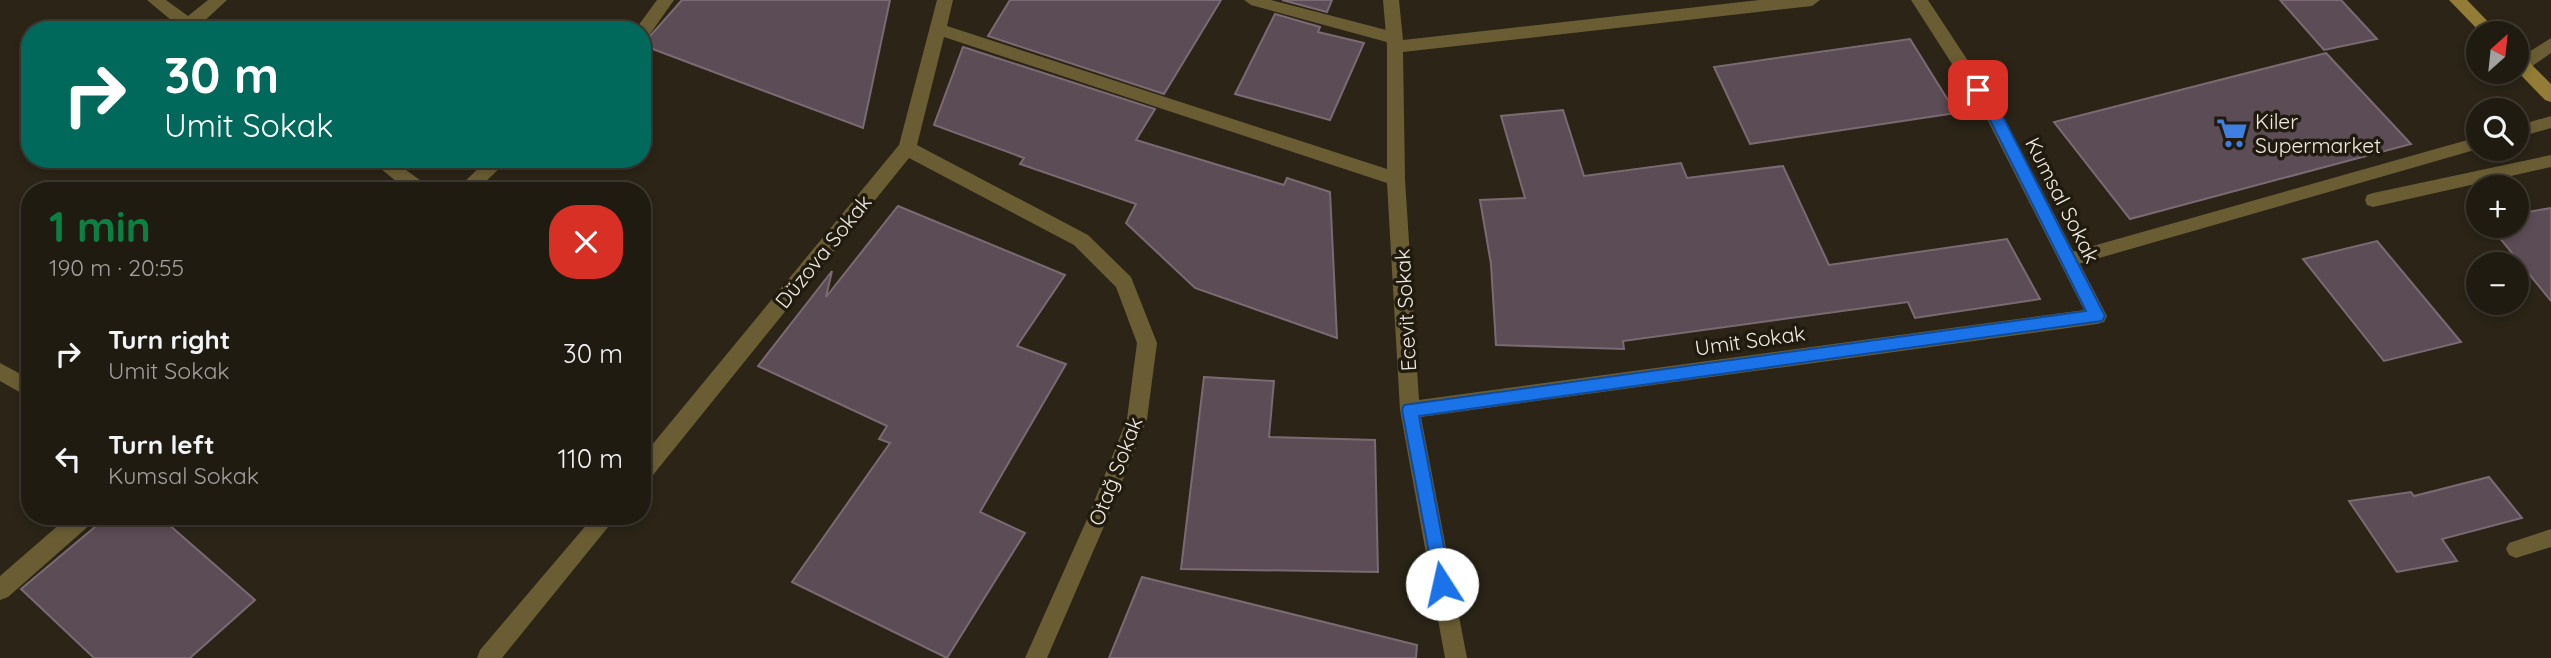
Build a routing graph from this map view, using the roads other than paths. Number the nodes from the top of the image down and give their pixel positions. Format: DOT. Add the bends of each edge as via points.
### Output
graph roads {
  1 [pos="155,0"];
  2 [pos="219,0"];
  3 [pos="666,0"];
  4 [pos="945,0"];
  5 [pos="1251,0"];
  6 [pos="1391,0"];
  7 [pos="1812,0"];
  8 [pos="1919,0"];
  9 [pos="2457,0"];
  10 [pos="184,21"];
  11 [pos="198,21"];
  12 [pos="651,21"];
  13 [pos="2479,21"];
  14 [pos="937,29"];
  15 [pos="1395,43"];
  16 [pos="2551,44"];
  17 [pos="2529,56"];
  18 [pos="2529,72"];
  19 [pos="2551,95"];
  20 [pos="2551,122"];
  21 [pos="2529,128"];
  22 [pos="2466,146"];
  23 [pos="907,148"];
  24 [pos="2551,161"];
  25 [pos="390,168"];
  26 [pos="490,168"];
  27 [pos="1396,179"];
  28 [pos="410,182"];
  29 [pos="474,182"];
  30 [pos="2373,200"];
  31 [pos="2068,260"];
  32 [pos="2097,316"];
  33 [pos="0,371"];
  34 [pos="21,384"];
  35 [pos="1410,410"];
  36 [pos="651,462"];
  37 [pos="75,525"];
  38 [pos="599,525"];
  39 [pos="2551,538"];
  40 [pos="2516,549"];
  41 [pos="0,590"];
  42 [pos="488,658"];
  43 [pos="1036,658"];
  44 [pos="1456,658"];
  1 -- 10 [label="street"];
  2 -- 11 [label="street"];
  3 -- 12 [label="street"];
  4 -- 14 [label="street, Düzova Sokak"];
  5 -- 15 [label="lane"];
  6 -- 15 [label="street, Ecevit Sokak"];
  7 -- 15 [label="street"];
  8 -- 31 [label="street, Kumsal Sokak" via="1993,113"];
  9 -- 13 [label="main road"];
  14 -- 23 [label="street, Düzova Sokak"];
  14 -- 27 [label="street"];
  15 -- 27 [label="street, Ecevit Sokak"];
  16 -- 17 [label="street"];
  18 -- 19 [label="main road"];
  20 -- 21 [label="lane"];
  22 -- 31 [label="lane"];
  23 -- 36 [label="street, Düzova Sokak"];
  23 -- 43 [label="street, Otağ Sokak" via="1081,240 1124,283 1147,343 1137,419"];
  24 -- 30 [label="lane"];
  25 -- 28 [label="street"];
  26 -- 29 [label="street"];
  27 -- 35 [label="street, Ecevit Sokak"];
  31 -- 32 [label="street, Kumsal Sokak"];
  32 -- 35 [label="street, Umit Sokak"];
  33 -- 34 [label="street"];
  35 -- 44 [label="street, Ecevit Sokak"];
  37 -- 41 [label="street"];
  38 -- 42 [label="street"];
  39 -- 40 [label="lane"];
}
